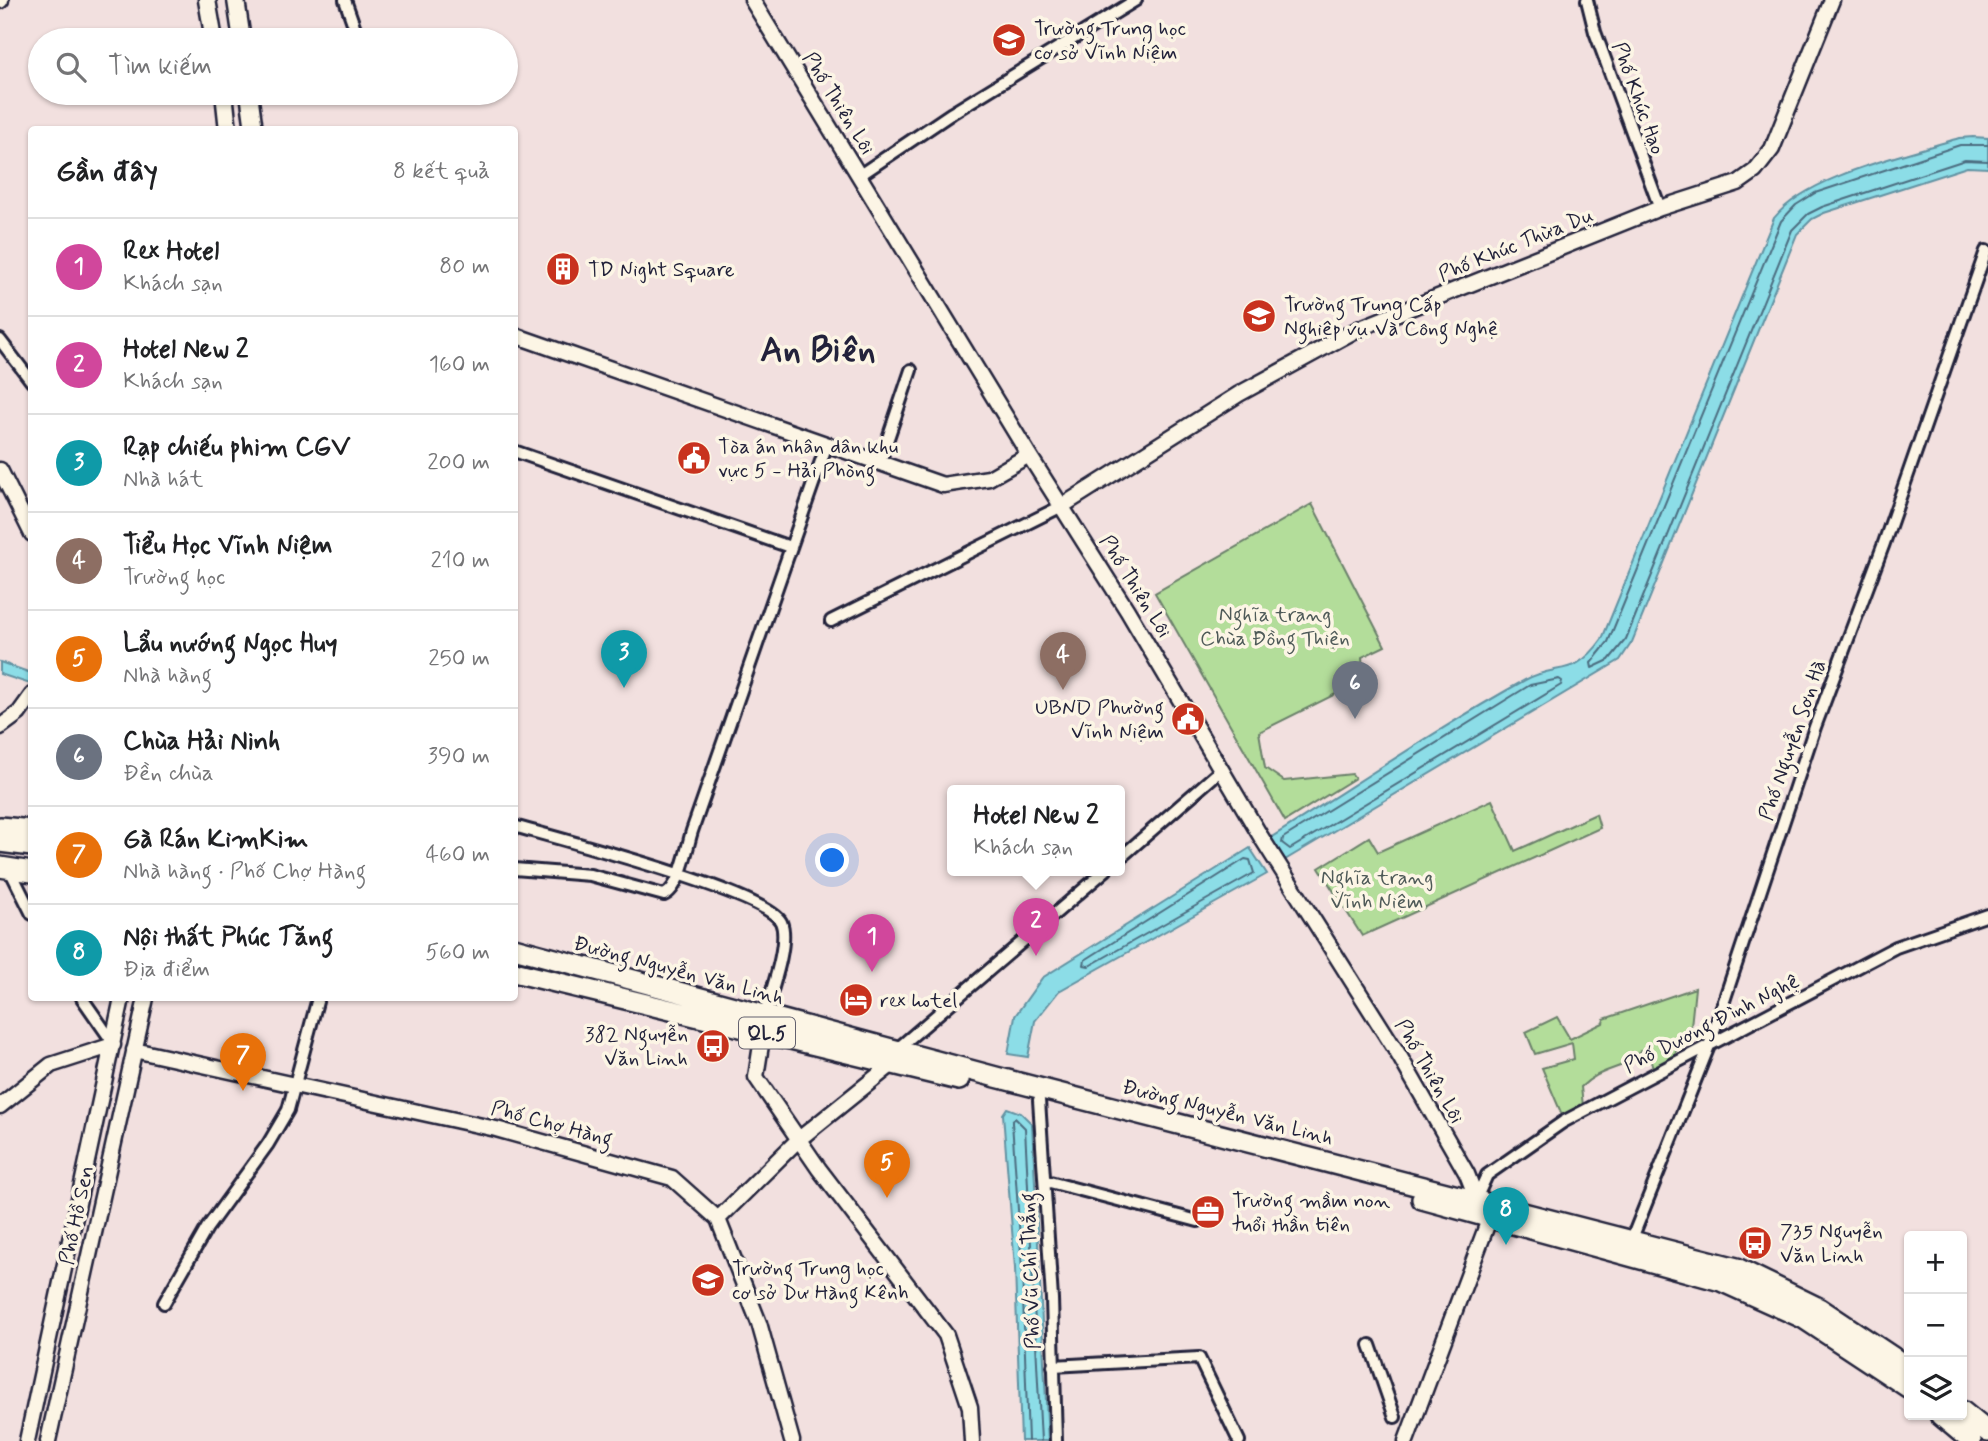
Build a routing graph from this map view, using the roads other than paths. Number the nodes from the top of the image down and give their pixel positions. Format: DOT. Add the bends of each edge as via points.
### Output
graph roads {
  1 [pos="206,0"];
  2 [pos="236,0"];
  3 [pos="345,0"];
  4 [pos="752,0"];
  5 [pos="1136,0"];
  6 [pos="1587,0"];
  7 [pos="1832,0"];
  8 [pos="212,28"];
  9 [pos="240,28"];
  10 [pos="355,28"];
  11 [pos="225,105"];
  12 [pos="251,105"];
  13 [pos="228,126"];
  14 [pos="253,126"];
  15 [pos="860,175"];
  16 [pos="1660,208"];
  17 [pos="1986,251"];
  18 [pos="518,336"];
  19 [pos="0,340"];
  20 [pos="911,370"];
  21 [pos="28,377"];
  22 [pos="827,444"];
  23 [pos="518,452"];
  24 [pos="1029,455"];
  25 [pos="880,462"];
  26 [pos="0,470"];
  27 [pos="1062,506"];
  28 [pos="28,528"];
  29 [pos="790,547"];
  30 [pos="831,621"];
  31 [pos="28,701"];
  32 [pos="0,727"];
  33 [pos="1221,770"];
  34 [pos="0,827"];
  35 [pos="518,827"];
  36 [pos="28,830"];
  37 [pos="0,842"];
  38 [pos="28,846"];
  39 [pos="1125,854"];
  40 [pos="28,860"];
  41 [pos="3,863"];
  42 [pos="518,869"];
  43 [pos="28,871"];
  44 [pos="680,875"];
  45 [pos="1099,876"];
  46 [pos="28,908"];
  47 [pos="1988,915"];
  48 [pos="518,951"];
  49 [pos="520,973"];
  50 [pos="84,1001"];
  51 [pos="121,1001"];
  52 [pos="145,1001"];
  53 [pos="316,1001"];
  54 [pos="764,1024"];
  55 [pos="113,1045"];
  56 [pos="1709,1046"];
  57 [pos="134,1050"];
  58 [pos="893,1057"];
  59 [pos="294,1085"];
  60 [pos="1037,1093"];
  61 [pos="0,1106"];
  62 [pos="798,1140"];
  63 [pos="1046,1181"];
  64 [pos="1481,1207"];
  65 [pos="718,1219"];
  66 [pos="1198,1221"];
  67 [pos="1631,1241"];
  68 [pos="164,1303"];
  69 [pos="1370,1345"];
  70 [pos="1904,1365"];
  71 [pos="1053,1366"];
  72 [pos="1904,1385"];
  73 [pos="1967,1415"];
  74 [pos="1395,1417"];
  75 [pos="1946,1420"];
  76 [pos="1988,1432"];
  77 [pos="27,1441"];
  78 [pos="48,1441"];
  79 [pos="792,1441"];
  80 [pos="972,1441"];
  81 [pos="1056,1441"];
  82 [pos="1239,1441"];
  83 [pos="1406,1441"];
  84 [pos="1970,1441"];
  1 -- 8 [label="main road"];
  2 -- 9 [label="main road"];
  3 -- 10 [label="street"];
  4 -- 15 [label="street, Phố Thiên Lôi"];
  5 -- 15 [label="street"];
  6 -- 16 [label="street, Phố Khúc Hạo"];
  7 -- 16 [label="street, Phố Khúc Thừa Dụ" via="1772,149 1755,172 1738,183"];
  11 -- 13 [label="main road"];
  12 -- 14 [label="main road"];
  15 -- 24 [label="street, Phố Thiên Lôi"];
  16 -- 27 [label="street, Phố Khúc Thừa Dụ" via="1358,329 1239,394"];
  17 -- 56 [label="street, Phố Nguyễn Sơn Hà" via="1815,727"];
  18 -- 22 [label="street"];
  19 -- 21 [label="street"];
  20 -- 25 [label="street"];
  22 -- 25 [label="street"];
  22 -- 29 [label="street"];
  23 -- 29 [label="street"];
  24 -- 25 [label="street" via="989,478 943,485"];
  24 -- 27 [label="street, Phố Thiên Lôi"];
  26 -- 28 [label="street"];
  27 -- 30 [label="street"];
  27 -- 33 [label="street, Phố Thiên Lôi"];
  29 -- 44 [label="street"];
  31 -- 32 [label="street"];
  33 -- 39 [label="street"];
  33 -- 64 [label="street, Phố Thiên Lôi" via="1400,1057"];
  34 -- 36 [label="highway"];
  35 -- 44 [label="street"];
  37 -- 38 [label="highway"];
  40 -- 41 [label="highway"];
  41 -- 43 [label="highway"];
  41 -- 46 [label="street"];
  42 -- 44 [label="street" via="590,875 664,895"];
  44 -- 54 [label="street" via="762,905 781,923 784,939"];
  45 -- 58 [label="street"];
  47 -- 56 [label="street, Phố Dương Đình Nghệ" via="1896,947"];
  48 -- 54 [label="highway, Đường Nguyễn Văn Linh / QL.5"];
  49 -- 54 [label="highway, Đường Nguyễn Văn Linh / QL.5"];
  50 -- 55 [label="street"];
  51 -- 55 [label="street, Phố Hồ Sen"];
  52 -- 57 [label="street, Phố Hồ Sen"];
  53 -- 59 [label="street"];
  54 -- 58 [label="highway, Đường Nguyễn Văn Linh / QL.5"];
  54 -- 62 [label="street" via="756,1077"];
  55 -- 61 [label="street" via="51,1065"];
  55 -- 77 [label="street, Phố Hồ Sen"];
  56 -- 64 [label="street, Phố Dương Đình Nghệ" via="1544,1133 1487,1175"];
  56 -- 67 [label="street, Phố Nguyễn Sơn Hà"];
  57 -- 59 [label="street, Phố Chợ Hàng"];
  57 -- 78 [label="street, Phố Hồ Sen"];
  58 -- 60 [label="highway, Đường Nguyễn Văn Linh / QL.5"];
  58 -- 62 [label="street"];
  59 -- 65 [label="street, Phố Chợ Hàng" via="496,1129 650,1170 681,1184"];
  59 -- 68 [label="street" via="288,1110 268,1144 207,1228"];
  60 -- 63 [label="street, Phố Vũ Chí Thắng"];
  60 -- 64 [label="highway, Đường Nguyễn Văn Linh / QL.5"];
  62 -- 65 [label="street"];
  62 -- 80 [label="street" via="946,1335 970,1407"];
  63 -- 66 [label="street"];
  63 -- 71 [label="street, Phố Vũ Chí Thắng"];
  64 -- 67 [label="highway, Đường Nguyễn Văn Linh / QL.5"];
  64 -- 72 [label="highway, Đường Nguyễn Văn Linh / QL.5" via="1721,1282 1803,1318"];
  64 -- 83 [label="street" via="1487,1225"];
  65 -- 79 [label="street" via="759,1323"];
  67 -- 70 [label="highway, Đường Nguyễn Văn Linh / QL.5" via="1737,1268 1819,1308"];
  69 -- 74 [label="street"];
  71 -- 81 [label="street, Phố Vũ Chí Thắng"];
  71 -- 82 [label="street" via="1199,1358"];
  73 -- 76 [label="highway"];
  75 -- 84 [label="highway"];
}
